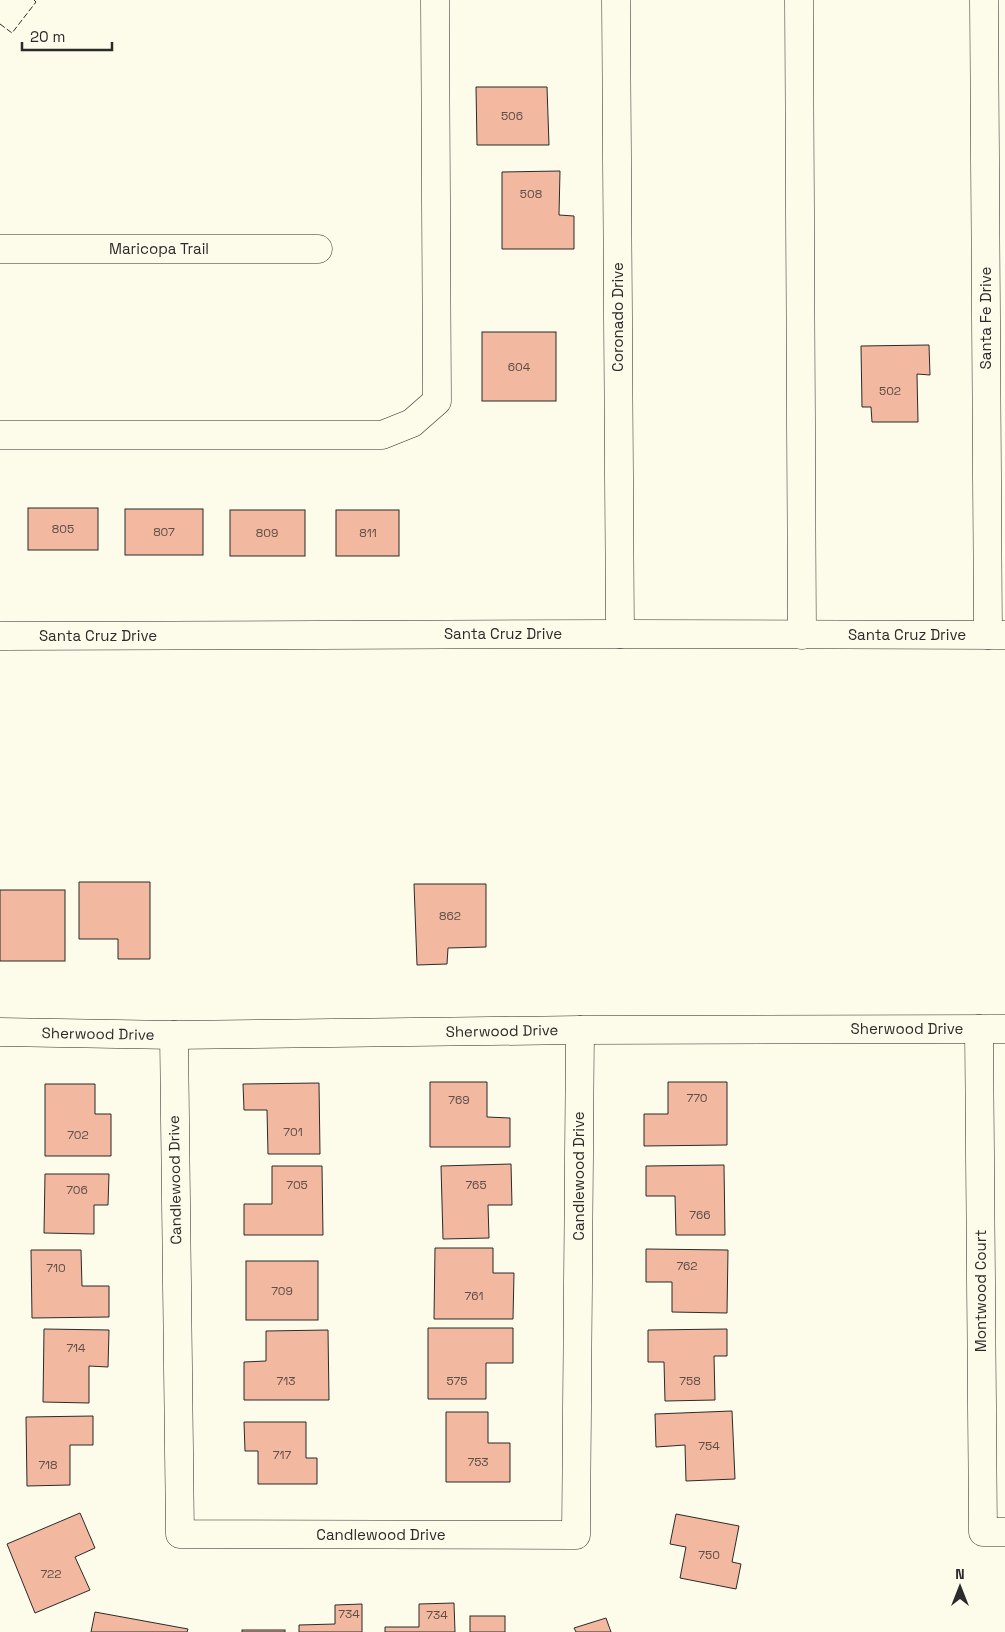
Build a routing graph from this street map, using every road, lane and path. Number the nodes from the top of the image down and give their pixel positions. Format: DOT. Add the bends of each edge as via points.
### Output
graph roads {
  1 [pos="435,0"];
  2 [pos="616,0"];
  3 [pos="799,0"];
  4 [pos="984,0"];
  5 [pos="0,249"];
  6 [pos="318,249"];
  7 [pos="0,435"];
  8 [pos="620,634"];
  9 [pos="802,635"];
  10 [pos="997,635"];
  11 [pos="0,636"];
  12 [pos="992,1029"];
  13 [pos="580,1030"];
  14 [pos="0,1032"];
  15 [pos="174,1035"];
  16 [pos="1005,1532"];
  1 -- 7 [label="street" via="437,401 412,423 382,435"];
  2 -- 8 [label="street, Coronado Drive"];
  3 -- 9 [label="street"];
  4 -- 10 [label="street, Santa Fe Drive"];
  5 -- 6 [label="street, Maricopa Trail"];
  8 -- 9 [label="street, Santa Cruz Drive"];
  8 -- 11 [label="street, Santa Cruz Drive"];
  9 -- 10 [label="street, Santa Cruz Drive"];
  12 -- 13 [label="street, Sherwood Drive"];
  12 -- 16 [label="street, Montwood Court" via="983,1532"];
  13 -- 15 [label="street, Sherwood Drive"];
  13 -- 15 [label="street, Candlewood Drive" via="576,1536 180,1534"];
  14 -- 15 [label="street, Sherwood Drive"];
}
